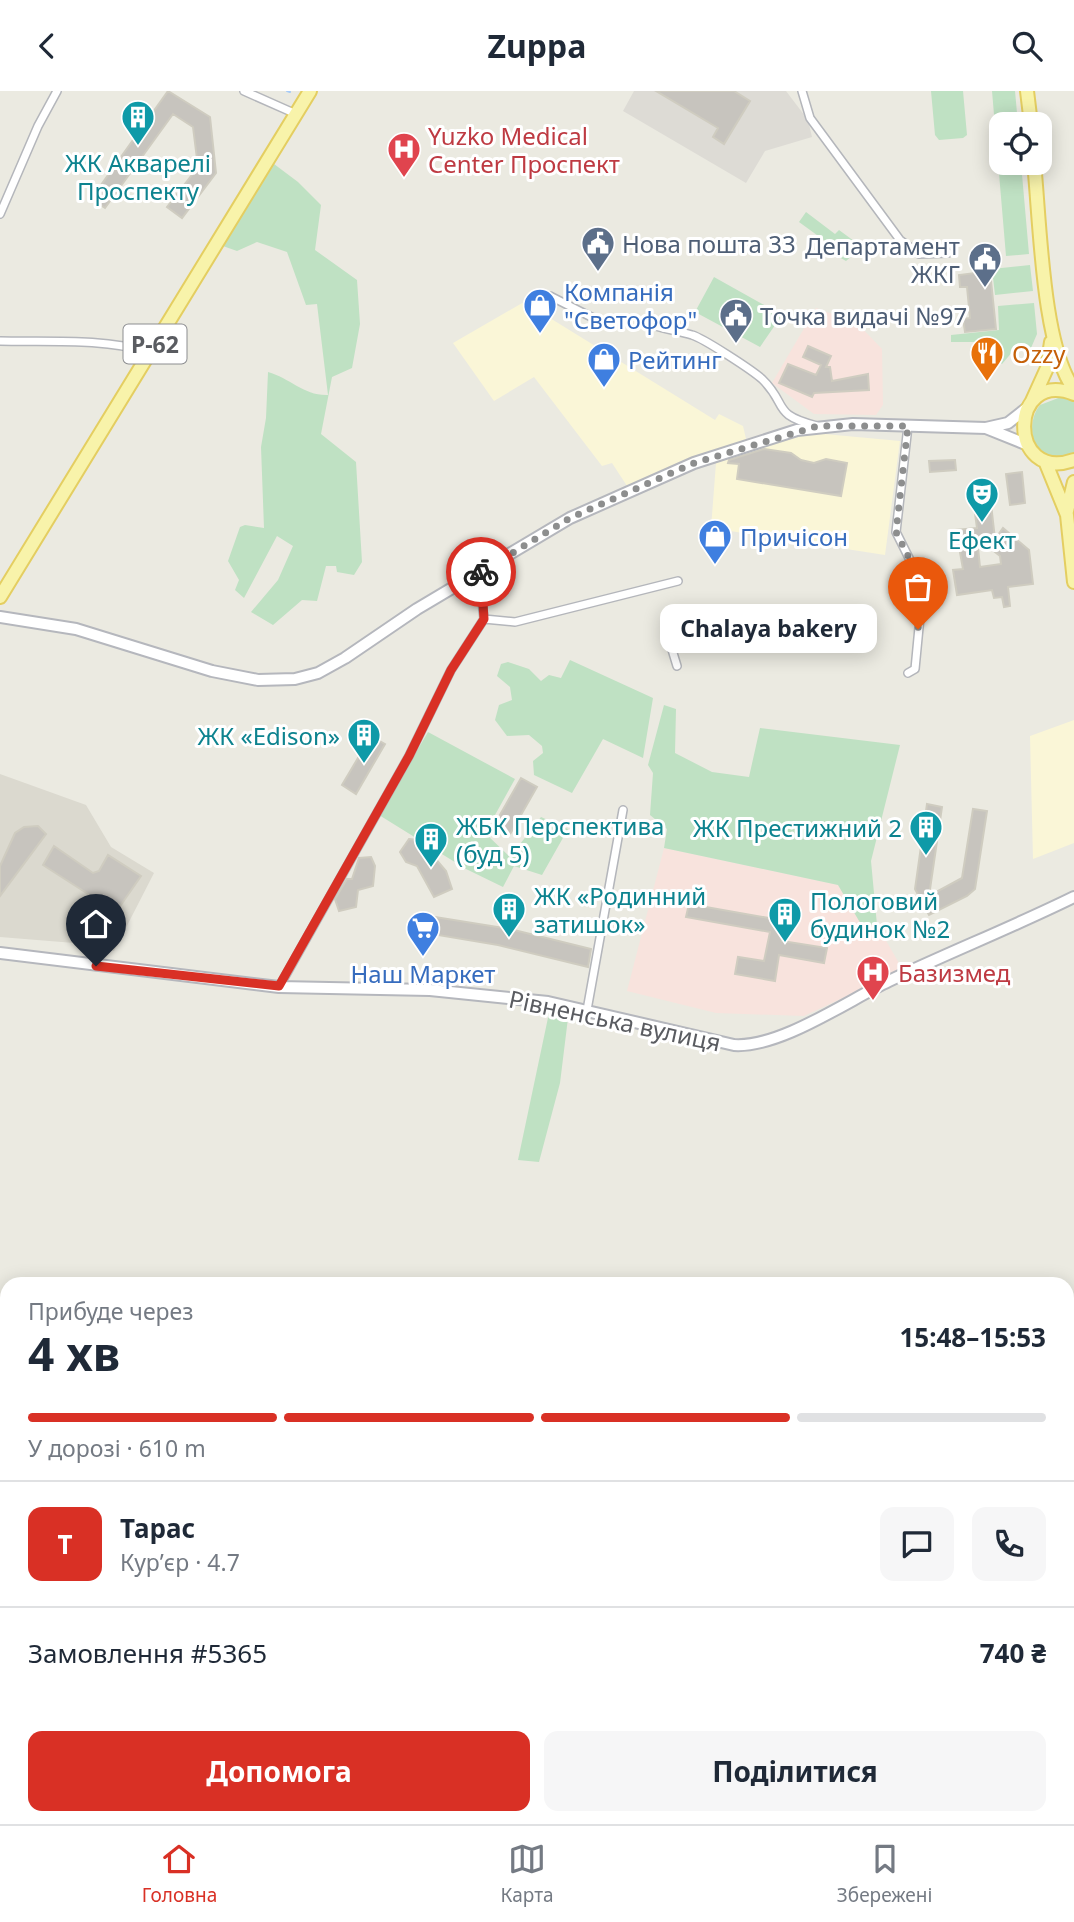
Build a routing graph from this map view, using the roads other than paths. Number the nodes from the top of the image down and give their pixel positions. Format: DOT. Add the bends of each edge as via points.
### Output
graph roads {
  1 [pos="57,91"];
  2 [pos="244,91"];
  3 [pos="310,91"];
  4 [pos="802,91"];
  5 [pos="1027,91"];
  6 [pos="1030,112"];
  7 [pos="296,114"];
  8 [pos="1035,175"];
  9 [pos="0,214"];
  10 [pos="948,253"];
  11 [pos="531,302"];
  12 [pos="645,322"];
  13 [pos="603,323"];
  14 [pos="1052,335"];
  15 [pos="0,341"];
  16 [pos="151,353"];
  17 [pos="1074,392"];
  18 [pos="1030,405"];
  19 [pos="818,426"];
  20 [pos="908,426"];
  21 [pos="986,428"];
  22 [pos="1028,445"];
  23 [pos="1074,460"];
  24 [pos="1045,461"];
  25 [pos="1074,482"];
  26 [pos="1067,515"];
  27 [pos="480,573"];
  28 [pos="678,581"];
  29 [pos="1074,582"];
  30 [pos="0,597"];
  31 [pos="0,617"];
  32 [pos="484,619"];
  33 [pos="670,643"];
  34 [pos="677,666"];
  35 [pos="908,673"];
  36 [pos="623,810"];
  37 [pos="1074,898"];
  38 [pos="0,953"];
  39 [pos="279,986"];
  40 [pos="587,1010"];
  1 -- 9 [label="street"];
  2 -- 7 [label="street"];
  3 -- 7 [label="main road, Р-62"];
  4 -- 10 [label="street" via="810,118 900,240 919,254"];
  5 -- 6 [label="main road"];
  7 -- 16 [label="main road, Р-62"];
  8 -- 14 [label="main road"];
  11 -- 13 [label="street" via="550,296"];
  12 -- 19 [label="street" via="695,335 762,379 785,414"];
  14 -- 17 [label="main road"];
  14 -- 18 [label="main road" via="1047,368"];
  15 -- 16 [label="street" via="96,343"];
  16 -- 30 [label="main road, Р-62"];
  17 -- 18 [label="main road" via="1053,391"];
  18 -- 21 [label="street" via="1008,423"];
  18 -- 22 [label="main road" via="1023,431"];
  19 -- 20 [label="street"];
  19 -- 27 [label="street" via="684,467 570,518"];
  20 -- 21 [label="street"];
  20 -- 35 [label="street" via="896,532 923,586 915,669"];
  21 -- 22 [label="street"];
  22 -- 24 [label="main road"];
  23 -- 24 [label="main road"];
  24 -- 26 [label="main road"];
  25 -- 26 [label="main road"];
  26 -- 29 [label="main road"];
  27 -- 31 [label="street" via="345,658 295,679 258,680 212,671 76,629"];
  27 -- 32 [label="street"];
  28 -- 32 [label="street" via="515,622"];
  32 -- 39 [label="street" via="451,670 409,756"];
  33 -- 34 [label="street"];
  36 -- 40 [label="street"];
  37 -- 40 [label="street, Рівненська вулиця" via="753,1045 734,1045"];
  38 -- 39 [label="street, Рівненська вулиця"];
  39 -- 40 [label="street, Рівненська вулиця" via="480,994"];
}
